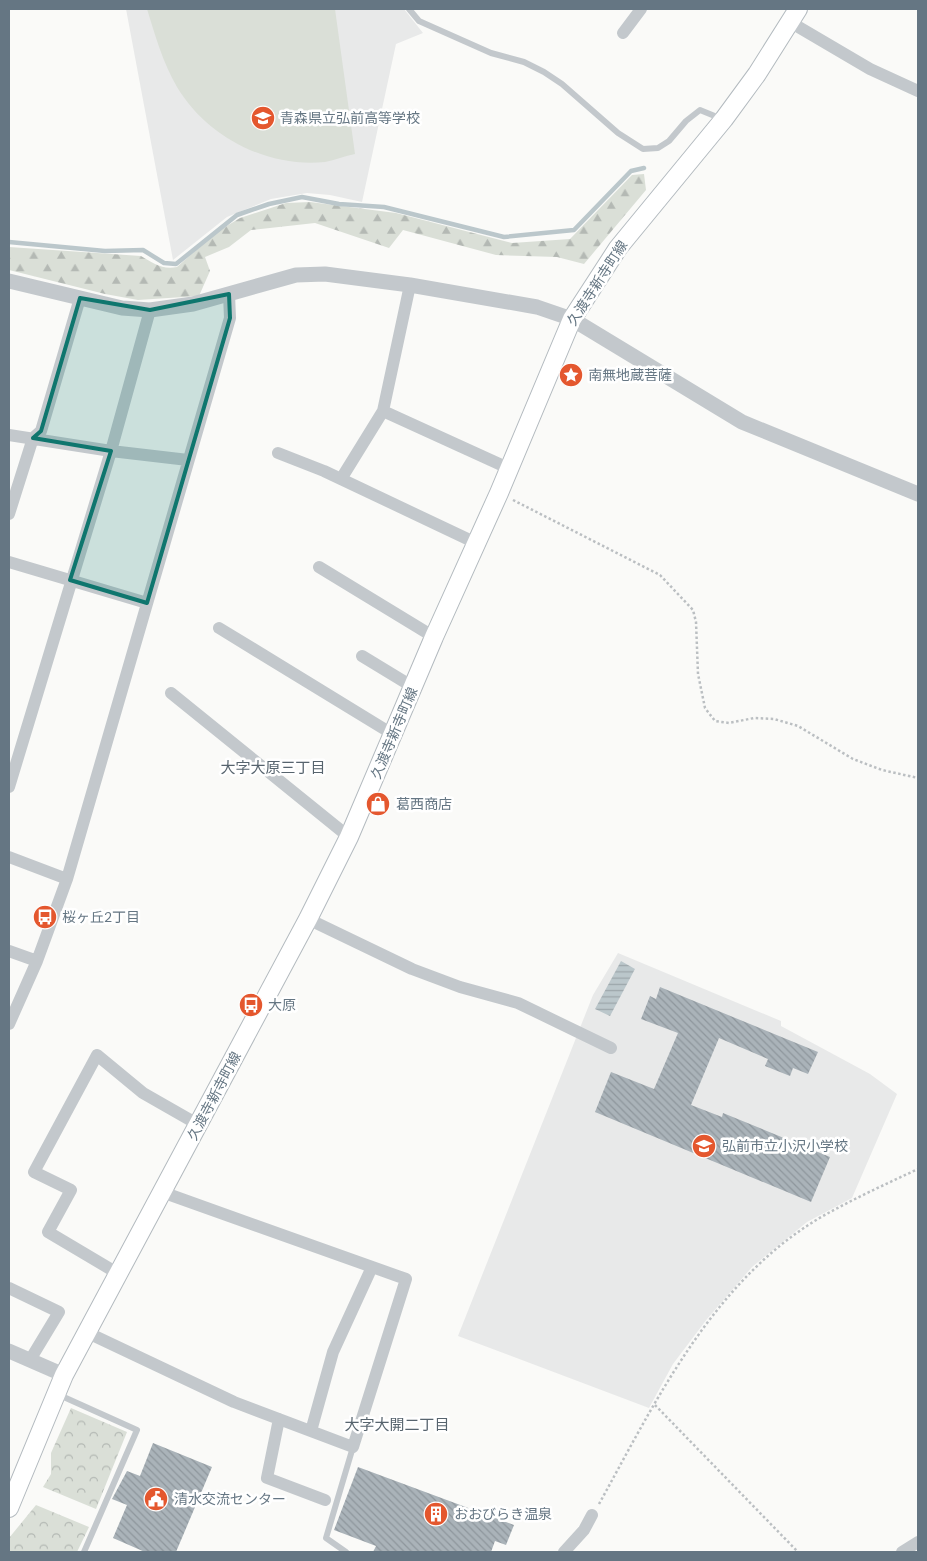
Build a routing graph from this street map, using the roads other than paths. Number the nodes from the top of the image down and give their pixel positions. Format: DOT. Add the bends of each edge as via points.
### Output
graph roads {
  1 [pos="409,9"];
  2 [pos="640,9"];
  3 [pos="794,15"];
  4 [pos="623,33"];
  5 [pos="918,91"];
  6 [pos="724,119"];
  7 [pos="9,281"];
  8 [pos="410,285"];
  9 [pos="229,294"];
  10 [pos="80,298"];
  11 [pos="150,310"];
  12 [pos="572,319"];
  13 [pos="383,411"];
  14 [pos="9,435"];
  15 [pos="33,438"];
  16 [pos="111,451"];
  17 [pos="278,453"];
  18 [pos="188,460"];
  19 [pos="508,468"];
  20 [pos="341,479"];
  21 [pos="918,494"];
  22 [pos="9,514"];
  23 [pos="476,543"];
  24 [pos="9,562"];
  25 [pos="319,567"];
  26 [pos="70,580"];
  27 [pos="147,604"];
  28 [pos="219,628"];
  29 [pos="434,637"];
  30 [pos="362,656"];
  31 [pos="413,687"];
  32 [pos="171,693"];
  33 [pos="394,735"];
  34 [pos="9,787"];
  35 [pos="349,837"];
  36 [pos="9,858"];
  37 [pos="67,879"];
  38 [pos="308,919"];
  39 [pos="9,951"];
  40 [pos="37,960"];
  41 [pos="9,1024"];
  42 [pos="611,1048"];
  43 [pos="198,1125"];
  44 [pos="162,1192"];
  45 [pos="372,1267"];
  46 [pos="117,1272"];
  47 [pos="9,1288"];
  48 [pos="86,1332"];
  49 [pos="9,1351"];
  50 [pos="30,1360"];
  51 [pos="64,1375"];
  52 [pos="56,1393"];
  53 [pos="279,1419"];
  54 [pos="311,1431"];
  55 [pos="353,1447"];
  56 [pos="325,1500"];
  57 [pos="9,1508"];
  58 [pos="592,1515"];
  59 [pos="918,1542"];
  60 [pos="84,1552"];
  61 [pos="346,1552"];
  62 [pos="564,1552"];
  63 [pos="902,1552"];
  1 -- 6 [label="lane" via="419,21 544,72 618,133 643,149 658,148 669,141 700,110"];
  2 -- 4 [label="street"];
  3 -- 5 [label="street" via="870,69"];
  3 -- 6 [label="main road, 久渡寺新寺町線"];
  6 -- 12 [label="main road, 久渡寺新寺町線" via="618,248"];
  7 -- 10 [label="street"];
  8 -- 9 [label="street" via="325,274 296,275"];
  8 -- 12 [label="street" via="537,308"];
  8 -- 13 [label="street"];
  9 -- 11 [label="street" via="193,304"];
  9 -- 18 [label="street" via="230,318"];
  10 -- 11 [label="street" via="122,308"];
  10 -- 15 [label="street" via="41,431"];
  11 -- 16 [label="street"];
  12 -- 19 [label="main road, 久渡寺新寺町線"];
  12 -- 21 [label="street" via="742,422"];
  13 -- 19 [label="street"];
  13 -- 20 [label="street"];
  14 -- 15 [label="street"];
  15 -- 16 [label="street"];
  15 -- 22 [label="street"];
  16 -- 18 [label="street"];
  16 -- 26 [label="street"];
  17 -- 20 [label="street"];
  18 -- 27 [label="street"];
  19 -- 23 [label="main road, 久渡寺新寺町線"];
  20 -- 23 [label="street"];
  23 -- 29 [label="main road, 久渡寺新寺町線"];
  24 -- 26 [label="street"];
  25 -- 29 [label="street"];
  26 -- 27 [label="street"];
  26 -- 34 [label="street"];
  27 -- 37 [label="street"];
  28 -- 33 [label="street"];
  29 -- 31 [label="main road, 久渡寺新寺町線"];
  30 -- 31 [label="street"];
  31 -- 33 [label="main road, 久渡寺新寺町線"];
  32 -- 35 [label="street"];
  33 -- 35 [label="main road, 久渡寺新寺町線"];
  35 -- 38 [label="main road, 久渡寺新寺町線"];
  36 -- 37 [label="street"];
  37 -- 40 [label="street"];
  38 -- 42 [label="street" via="412,968 460,987 518,1003"];
  38 -- 43 [label="main road, 久渡寺新寺町線"];
  39 -- 40 [label="street"];
  40 -- 41 [label="street"];
  43 -- 44 [label="main road, 久渡寺新寺町線"];
  43 -- 46 [label="street" via="143,1093 96,1055 34,1172 71,1190 48,1232"];
  44 -- 45 [label="street"];
  44 -- 46 [label="main road, 久渡寺新寺町線"];
  45 -- 54 [label="street" via="333,1352"];
  45 -- 55 [label="street" via="406,1279"];
  46 -- 48 [label="main road, 久渡寺新寺町線"];
  47 -- 50 [label="street" via="59,1312"];
  48 -- 51 [label="main road, 久渡寺新寺町線"];
  48 -- 53 [label="street" via="234,1402"];
  49 -- 50 [label="street"];
  50 -- 51 [label="street"];
  51 -- 52 [label="main road, 久渡寺新寺町線"];
  52 -- 57 [label="main road, 久渡寺新寺町線"];
  52 -- 60 [label="lane" via="137,1430"];
  53 -- 54 [label="street"];
  53 -- 56 [label="street" via="267,1478"];
  54 -- 55 [label="street"];
  55 -- 61 [label="lane" via="326,1538"];
  58 -- 62 [label="street" via="584,1530"];
  59 -- 63 [label="street"];
}
